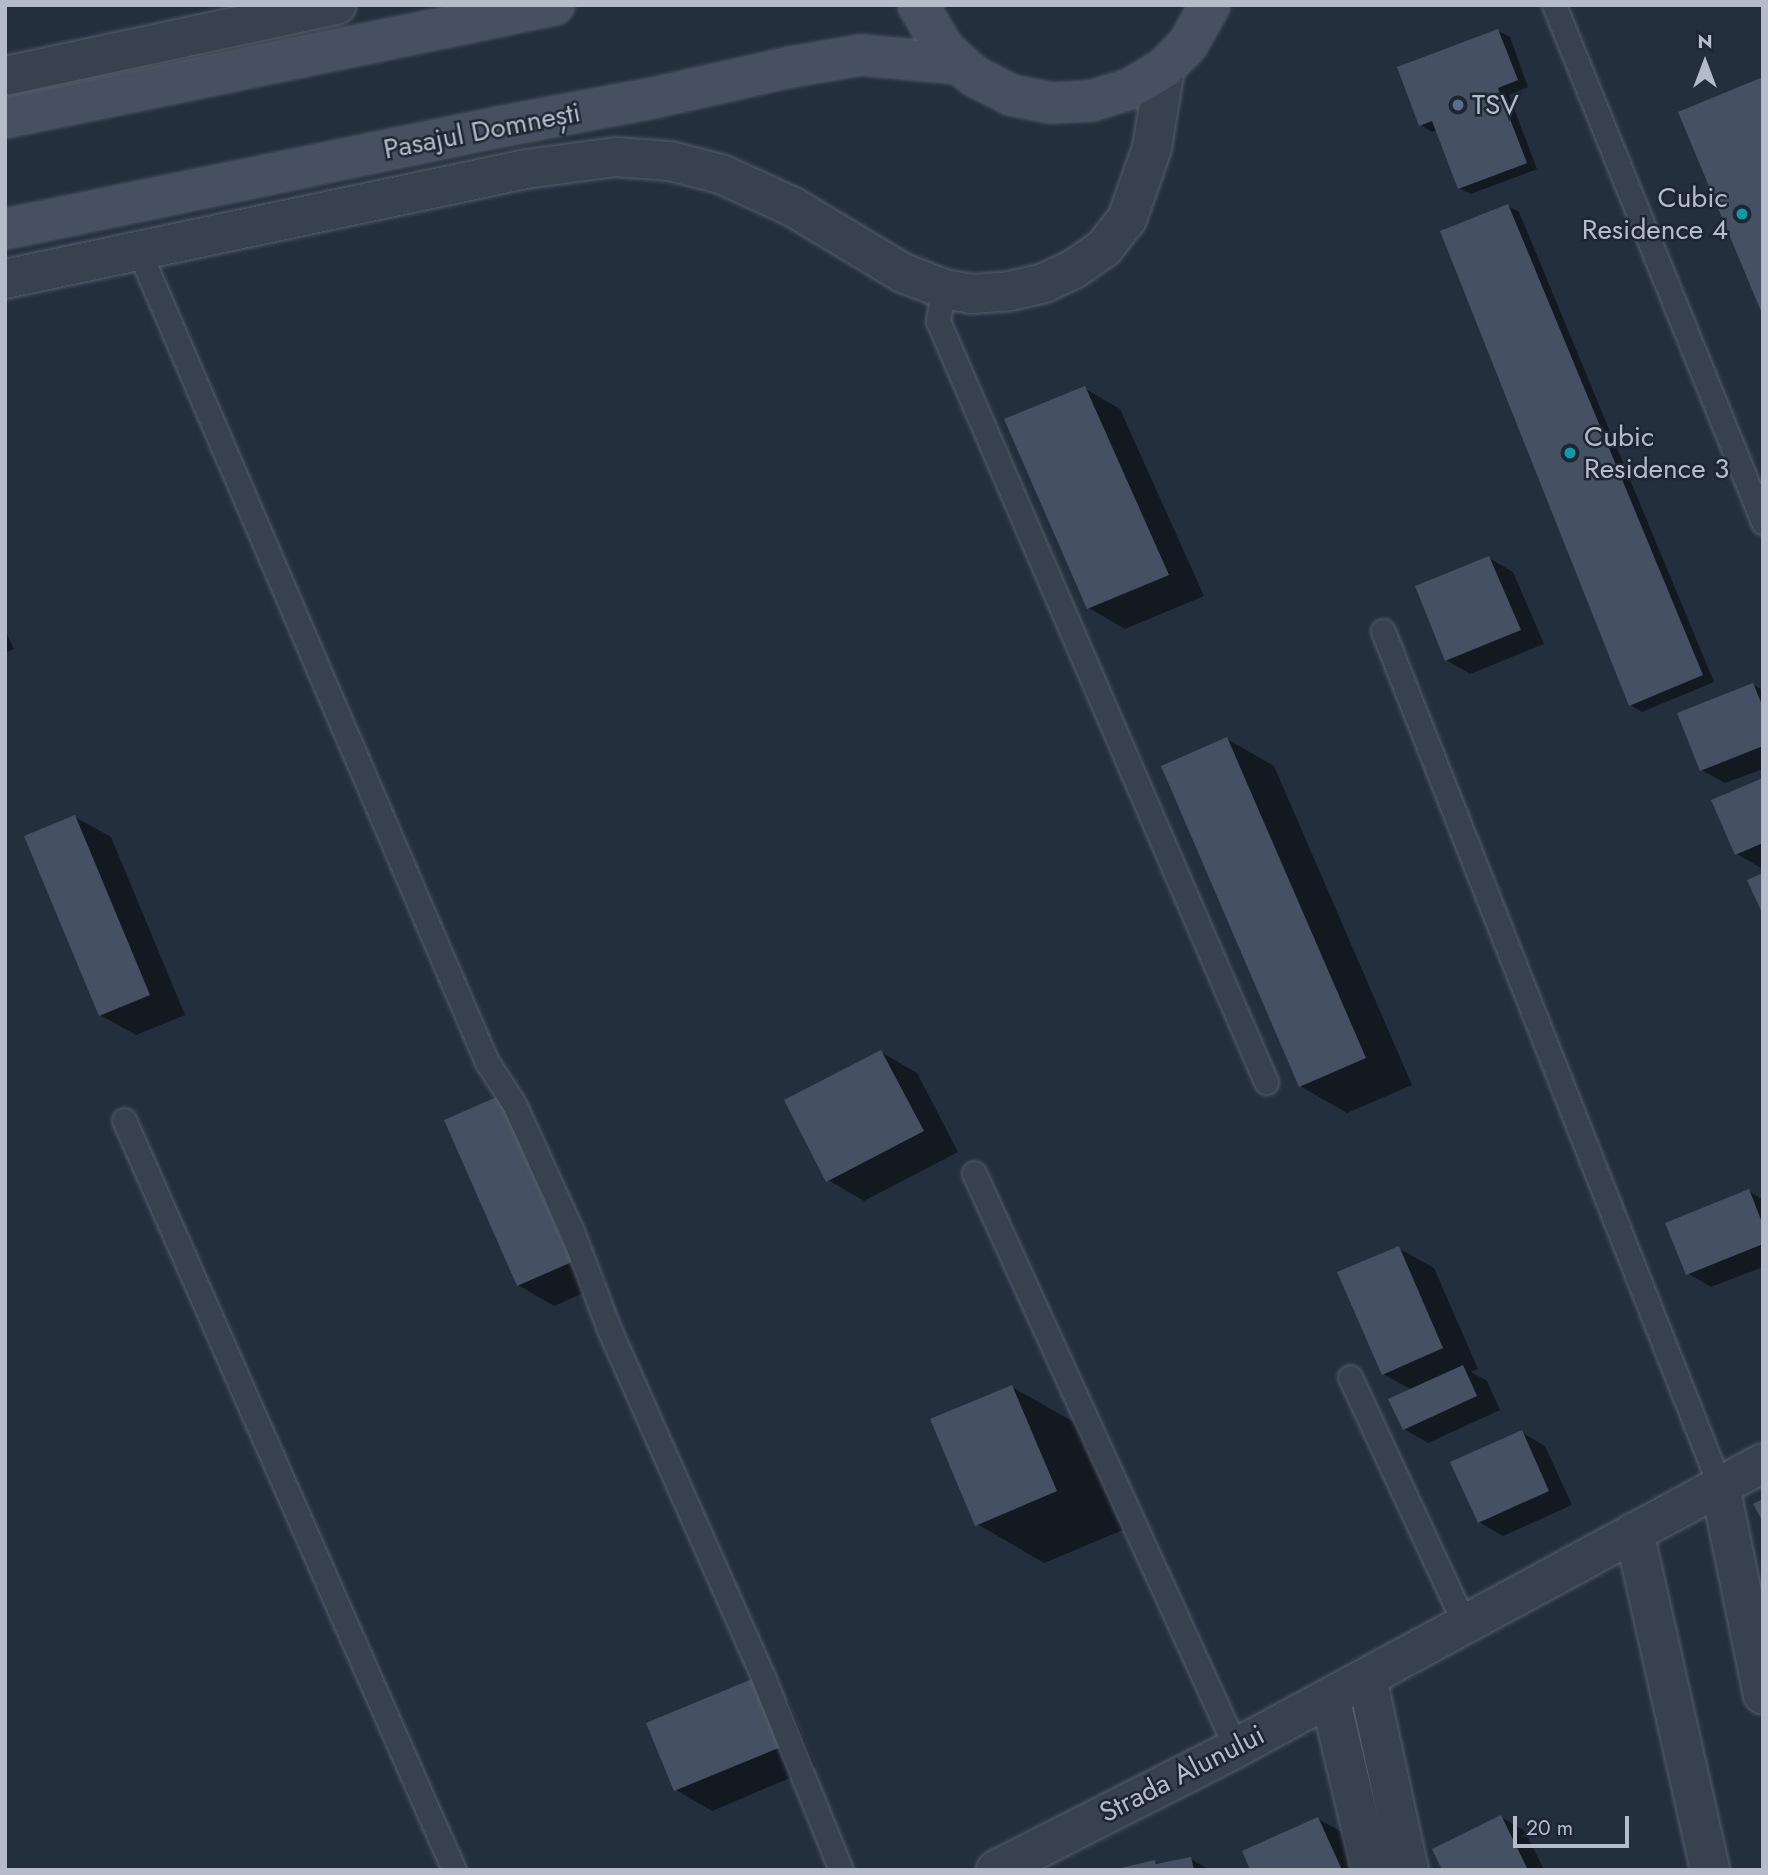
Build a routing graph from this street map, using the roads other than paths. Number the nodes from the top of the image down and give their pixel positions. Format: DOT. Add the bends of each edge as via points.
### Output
graph roads {
  1 [pos="336,5"];
  2 [pos="554,5"];
  3 [pos="918,5"];
  4 [pos="1210,5"];
  5 [pos="1554,5"];
  6 [pos="960,64"];
  7 [pos="1164,68"];
  8 [pos="5,76"];
  9 [pos="5,118"];
  10 [pos="5,229"];
  11 [pos="139,251"];
  12 [pos="5,279"];
  13 [pos="944,289"];
  14 [pos="1763,522"];
  15 [pos="1383,631"];
  16 [pos="1266,1082"];
  17 [pos="124,1120"];
  18 [pos="974,1173"];
  19 [pos="1350,1377"];
  20 [pos="1763,1463"];
  21 [pos="1720,1486"];
  22 [pos="1634,1532"];
  23 [pos="1465,1625"];
  24 [pos="1367,1678"];
  25 [pos="1763,1695"];
  26 [pos="1330,1698"];
  27 [pos="1236,1748"];
  28 [pos="1013,1866"];
  29 [pos="454,1870"];
  30 [pos="841,1870"];
  31 [pos="1371,1870"];
  32 [pos="1409,1870"];
  33 [pos="1710,1870"];
  1 -- 8 [label="street"];
  2 -- 9 [label="main road"];
  3 -- 6 [label="main road" via="944,49"];
  4 -- 7 [label="main road" via="1188,44"];
  5 -- 14 [label="lane"];
  6 -- 7 [label="main road" via="1011,95 1051,103 1091,101 1130,89"];
  6 -- 10 [label="main road, Pasajul Domnești" via="861,55 791,67"];
  7 -- 13 [label="street" via="1152,148 1142,178 1127,219 1104,247 1074,270 1044,283 971,294"];
  11 -- 12 [label="street"];
  11 -- 13 [label="street" via="526,169 616,156 670,161 722,174 793,207 903,273"];
  11 -- 30 [label="lane" via="487,1062 514,1104 572,1231 609,1329 763,1677"];
  13 -- 16 [label="lane" via="938,321"];
  15 -- 21 [label="lane"];
  17 -- 29 [label="lane"];
  18 -- 27 [label="lane"];
  19 -- 23 [label="lane"];
  20 -- 21 [label="street, Strada Alunului"];
  21 -- 22 [label="street, Strada Alunului"];
  21 -- 25 [label="street"];
  22 -- 23 [label="street, Strada Alunului"];
  22 -- 33 [label="street"];
  23 -- 24 [label="street, Strada Alunului"];
  24 -- 26 [label="street, Strada Alunului"];
  24 -- 32 [label="street"];
  26 -- 27 [label="street, Strada Alunului"];
  26 -- 31 [label="street"];
  27 -- 28 [label="street, Strada Alunului"];
}
